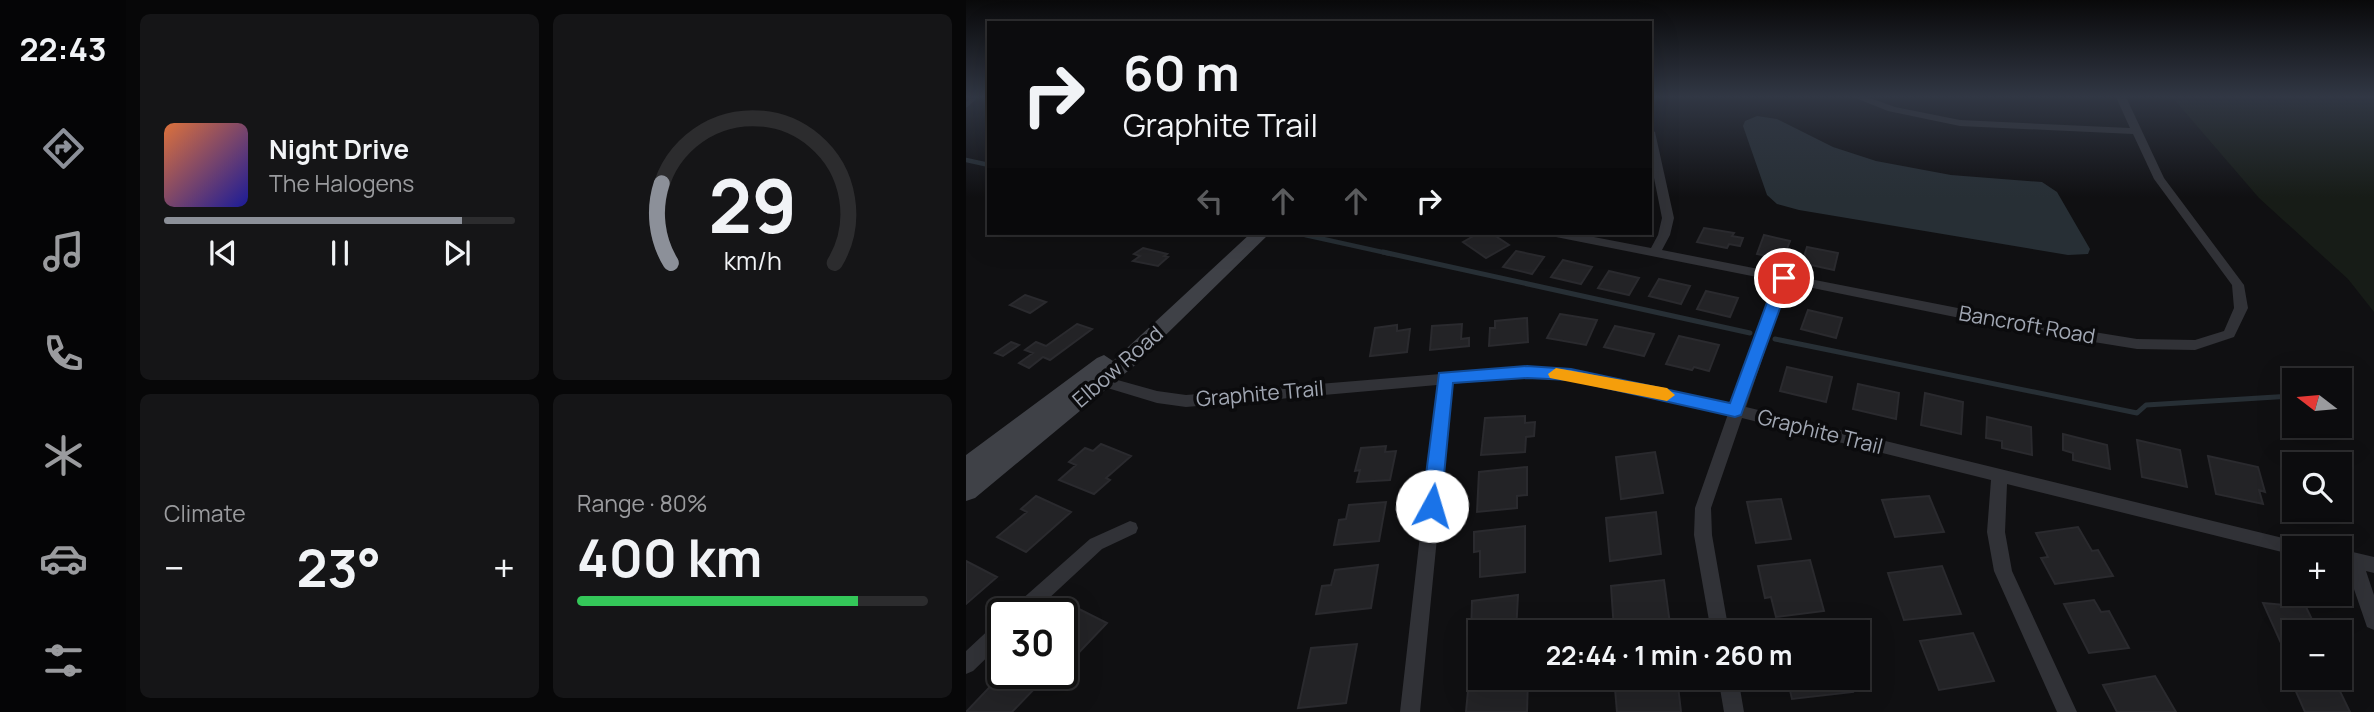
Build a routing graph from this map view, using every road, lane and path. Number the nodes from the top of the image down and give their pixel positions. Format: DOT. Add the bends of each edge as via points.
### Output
graph roads {
  1 [pos="2118,130"];
  2 [pos="2136,131"];
  3 [pos="1652,142"];
  4 [pos="1251,235"];
  5 [pos="1259,235"];
  6 [pos="1566,235"];
  7 [pos="1655,253"];
  8 [pos="1784,278"];
  9 [pos="1445,378"];
  10 [pos="1096,379"];
  11 [pos="1735,411"];
  12 [pos="966,468"];
  13 [pos="1999,476"];
  14 [pos="966,491"];
  15 [pos="1129,528"];
  16 [pos="2282,544"];
  17 [pos="2352,560"];
  18 [pos="2374,565"];
  19 [pos="2352,572"];
  20 [pos="1037,598"];
  21 [pos="1718,620"];
  22 [pos="2374,621"];
  23 [pos="987,644"];
  24 [pos="966,664"];
  25 [pos="1730,690"];
  26 [pos="1410,712"];
  27 [pos="1734,712"];
  28 [pos="2067,712"];
  1 -- 2 [label="street"];
  2 -- 8 [label="street, Bancroft Road" via="2160,179 2238,285 2241,308 2229,334 2195,345 2137,344 2019,326"];
  3 -- 7 [label="street" via="1668,218"];
  4 -- 10 [label="main road, Elbow Road"];
  5 -- 10 [label="main road, Elbow Road" via="1206,288"];
  6 -- 7 [label="street, Bancroft Road"];
  7 -- 8 [label="street, Bancroft Road"];
  8 -- 11 [label="street"];
  9 -- 10 [label="street, Graphite Trail" via="1186,401"];
  9 -- 11 [label="street, Graphite Trail" via="1571,374"];
  9 -- 26 [label="street"];
  10 -- 12 [label="main road, Elbow Road"];
  10 -- 14 [label="main road, Elbow Road"];
  11 -- 13 [label="street, Graphite Trail"];
  11 -- 21 [label="street" via="1703,508 1703,535"];
  13 -- 16 [label="street, Graphite Trail"];
  13 -- 28 [label="street" via="1996,532 2003,571"];
  15 -- 20 [label="street" via="1096,544"];
  17 -- 18 [label="street"];
  19 -- 22 [label="street"];
  23 -- 24 [label="street"];
  25 -- 27 [label="street"];
}
